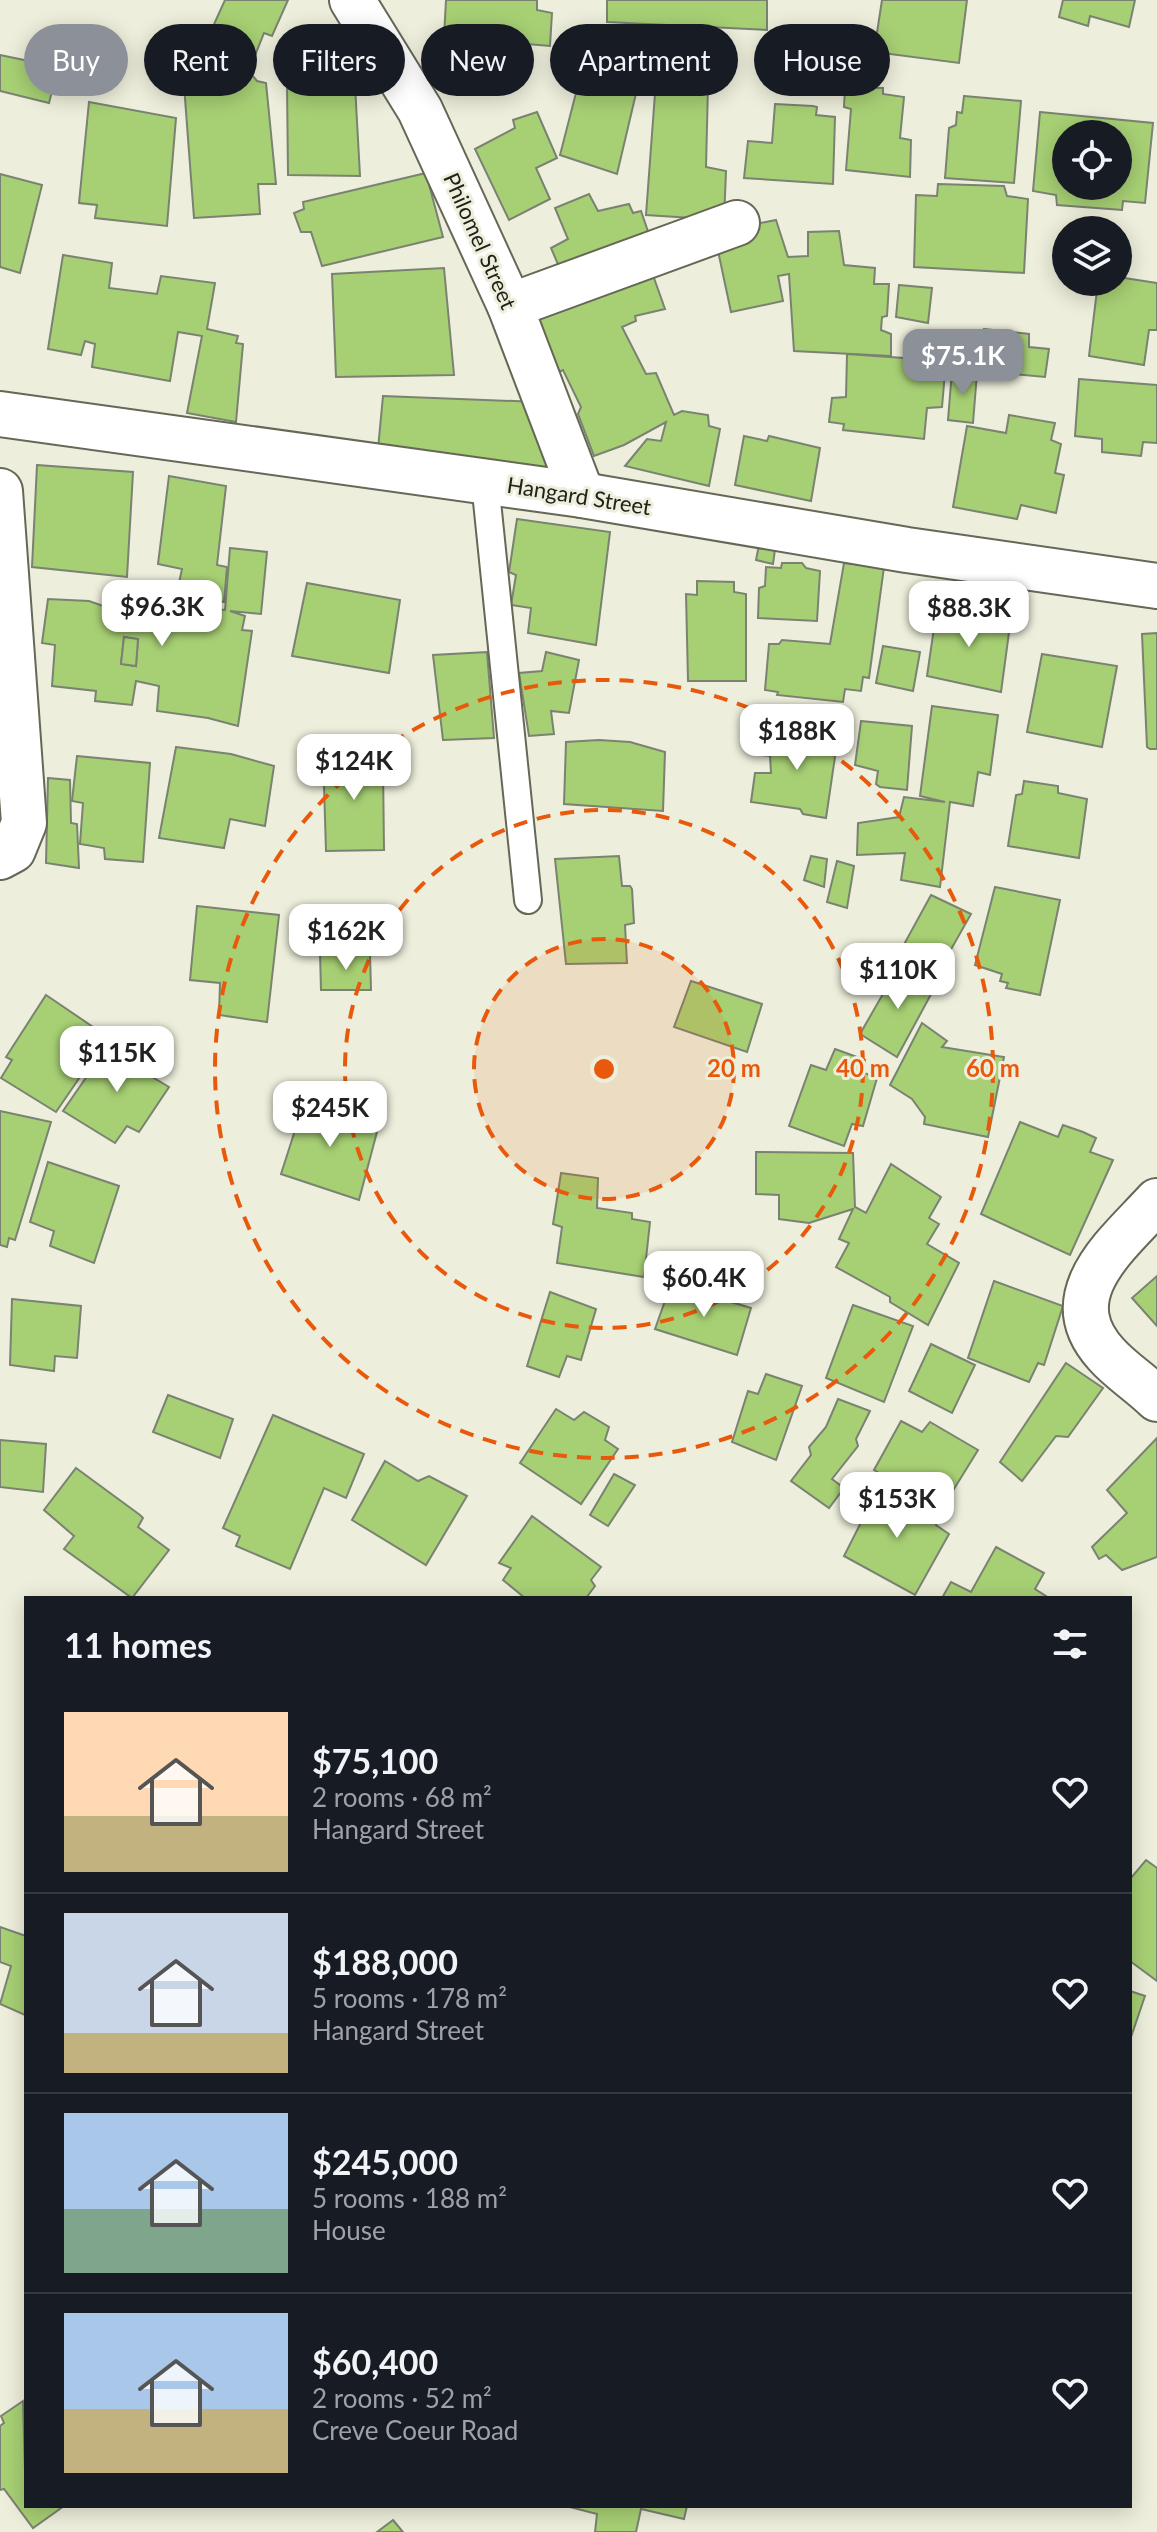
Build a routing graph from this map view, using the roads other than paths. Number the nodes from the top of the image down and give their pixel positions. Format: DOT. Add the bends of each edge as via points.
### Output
graph roads {
  1 [pos="352,0"];
  2 [pos="737,223"];
  3 [pos="510,306"];
  4 [pos="0,414"];
  5 [pos="485,482"];
  6 [pos="0,491"];
  7 [pos="582,495"];
  8 [pos="1157,586"];
  9 [pos="0,857"];
  10 [pos="528,900"];
  11 [pos="1157,1201"];
  12 [pos="1157,1399"];
  1 -- 3 [label="street, Philomel Street" via="420,110"];
  2 -- 3 [label="street"];
  3 -- 7 [label="street, Philomel Street"];
  4 -- 5 [label="street, Hangard Street"];
  5 -- 7 [label="street, Hangard Street"];
  5 -- 10 [label="lane"];
  6 -- 9 [label="street" via="24,823 13,850"];
  7 -- 8 [label="street, Hangard Street"];
  11 -- 12 [label="street" via="1099,1265 1084,1299 1088,1330 1106,1355"];
}
